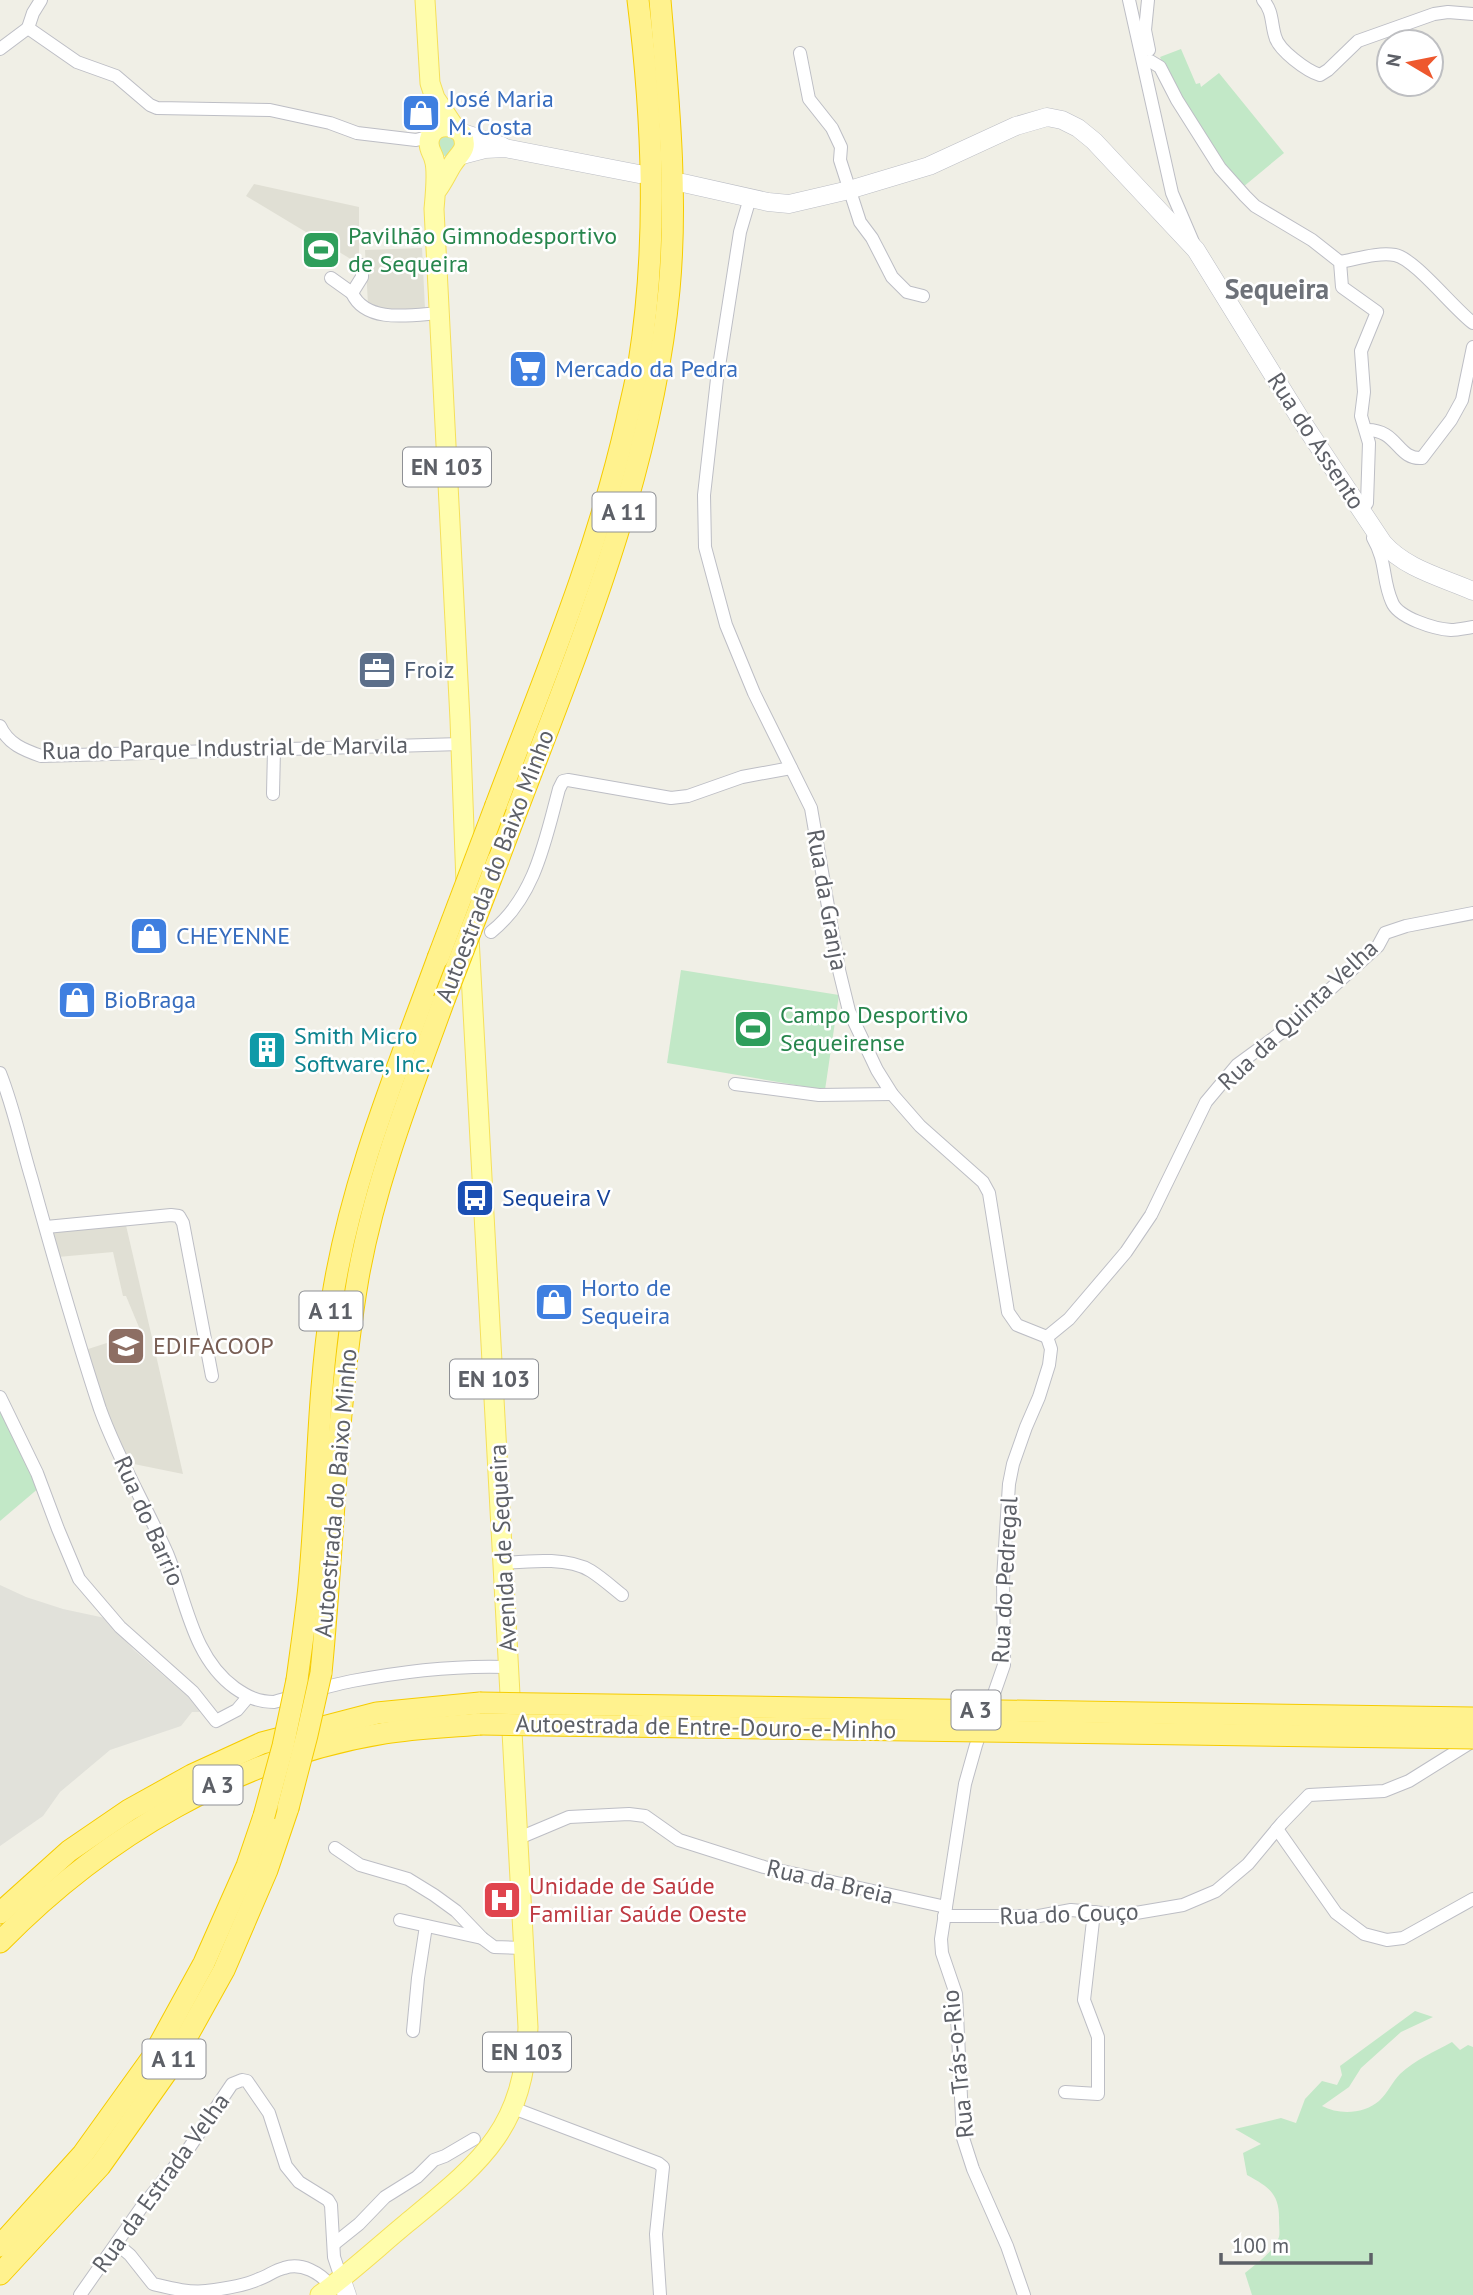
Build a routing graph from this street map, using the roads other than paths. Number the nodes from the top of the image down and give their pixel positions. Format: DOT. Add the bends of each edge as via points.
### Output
graph roads {
  1 [pos="41,0"];
  2 [pos="425,0"];
  3 [pos="638,0"];
  4 [pos="660,0"];
  5 [pos="1129,0"];
  6 [pos="1148,0"];
  7 [pos="1263,0"];
  8 [pos="1473,13"];
  9 [pos="28,28"];
  10 [pos="0,49"];
  11 [pos="800,53"];
  12 [pos="1150,61"];
  13 [pos="435,99"];
  14 [pos="1156,112"];
  15 [pos="457,130"];
  16 [pos="429,142"];
  17 [pos="505,148"];
  18 [pos="458,158"];
  19 [pos="639,174"];
  20 [pos="682,183"];
  21 [pos="437,190"];
  22 [pos="849,190"];
  23 [pos="1172,193"];
  24 [pos="750,198"];
  25 [pos="1160,210"];
  26 [pos="1196,250"];
  27 [pos="1340,262"];
  28 [pos="362,265"];
  29 [pos="331,278"];
  30 [pos="352,293"];
  31 [pos="923,296"];
  32 [pos="438,313"];
  33 [pos="1473,323"];
  34 [pos="1473,350"];
  35 [pos="1366,430"];
  36 [pos="1363,513"];
  37 [pos="1473,591"];
  38 [pos="1473,628"];
  39 [pos="0,726"];
  40 [pos="461,744"];
  41 [pos="274,749"];
  42 [pos="791,768"];
  43 [pos="273,794"];
  44 [pos="1473,913"];
  45 [pos="491,932"];
  46 [pos="0,1073"];
  47 [pos="735,1084"];
  48 [pos="892,1094"];
  49 [pos="46,1227"];
  50 [pos="1047,1337"];
  51 [pos="212,1376"];
  52 [pos="0,1397"];
  53 [pos="504,1563"];
  54 [pos="622,1595"];
  55 [pos="509,1667"];
  56 [pos="248,1697"];
  57 [pos="480,1714"];
  58 [pos="1473,1718"];
  59 [pos="1473,1740"];
  60 [pos="1277,1829"];
  61 [pos="519,1838"];
  62 [pos="335,1848"];
  63 [pos="1473,1899"];
  64 [pos="945,1912"];
  65 [pos="1094,1912"];
  66 [pos="0,1913"];
  67 [pos="400,1920"];
  68 [pos="426,1926"];
  69 [pos="482,1938"];
  70 [pos="0,1942"];
  71 [pos="524,1948"];
  72 [pos="414,2031"];
  73 [pos="1065,2092"];
  74 [pos="513,2108"];
  75 [pos="474,2139"];
  76 [pos="117,2244"];
  77 [pos="334,2244"];
  78 [pos="0,2246"];
  79 [pos="0,2274"];
  80 [pos="332,2290"];
  81 [pos="80,2295"];
  82 [pos="660,2295"];
  83 [pos="1024,2295"];
  1 -- 9 [label="street"];
  2 -- 13 [label="main road, EN 103" via="428,67"];
  3 -- 78 [label="highway, Autoestrada do Baixo Minho / A 11, bridge" via="651,148 652,235 639,366 588,561 376,1126 352,1211 332,1300 309,1586 284,1746 247,1866 204,1963 152,2058 83,2154"];
  4 -- 79 [label="highway, Autoestrada do Baixo Minho / A 11, bridge" via="672,233 659,369 637,468 607,567 395,1134 375,1202 358,1276 342,1391 321,1673 288,1808 224,1970 170,2067 100,2166"];
  5 -- 14 [label="street"];
  6 -- 12 [label="street" via="1145,30"];
  7 -- 8 [label="street" via="1270,8 1277,44 1320,75 1357,41 1434,14"];
  9 -- 10 [label="street"];
  9 -- 16 [label="street" via="77,62 116,76 157,108 270,110 357,133"];
  11 -- 22 [label="street" via="809,99 841,147"];
  12 -- 14 [label="street" via="1158,92"];
  12 -- 27 [label="street" via="1160,67 1220,168 1255,206"];
  13 -- 15 [label="main road, EN 103"];
  13 -- 16 [label="main road, EN 103"];
  14 -- 23 [label="street"];
  15 -- 16 [label="main road" via="444,126"];
  15 -- 17 [label="street"];
  15 -- 18 [label="main road, EN 103" via="465,141"];
  16 -- 18 [label="main road" via="442,162"];
  16 -- 21 [label="main road, EN 103"];
  17 -- 18 [label="street"];
  17 -- 19 [label="street"];
  18 -- 21 [label="main road, EN 103"];
  20 -- 24 [label="street, Rua do Assento"];
  21 -- 32 [label="main road, EN 103"];
  22 -- 24 [label="street, Rua do Assento" via="789,204"];
  22 -- 25 [label="street, Rua do Assento" via="929,166 1016,126 1047,117 1078,128 1094,141"];
  22 -- 31 [label="street" via="860,222 892,277 906,292"];
  23 -- 25 [label="street" via="1171,202"];
  23 -- 26 [label="street"];
  24 -- 42 [label="street, Rua da Granja" via="740,232 717,379 704,495 705,547 726,625"];
  25 -- 26 [label="street, Rua do Assento"];
  26 -- 36 [label="street, Rua do Assento"];
  27 -- 33 [label="street" via="1398,255"];
  27 -- 35 [label="street" via="1342,287 1377,312 1361,351"];
  28 -- 30 [label="street" via="362,277"];
  29 -- 30 [label="street"];
  30 -- 32 [label="street" via="361,305 385,316"];
  32 -- 40 [label="main road, EN 103"];
  34 -- 35 [label="street" via="1462,400 1422,458 1407,456 1385,432"];
  35 -- 36 [label="street" via="1367,503"];
  36 -- 37 [label="street, Rua do Assento" via="1393,555"];
  36 -- 38 [label="street" via="1384,561 1393,606 1438,628"];
  39 -- 41 [label="street, Rua do Parque Industrial de Marvila" via="19,748 41,756"];
  40 -- 41 [label="street, Rua do Parque Industrial de Marvila"];
  40 -- 53 [label="main road, Avenida de Sequeira / EN 103"];
  41 -- 43 [label="street"];
  42 -- 45 [label="street" via="671,798 563,781 534,876 516,906"];
  42 -- 48 [label="street, Rua da Granja" via="811,808 849,1011"];
  44 -- 50 [label="street, Rua da Quinta Velha" via="1385,933 1378,946 1316,1002 1237,1065 1206,1102 1151,1215 1126,1252 1069,1319"];
  46 -- 49 [label="street, Rua do Barrio"];
  47 -- 48 [label="street" via="819,1095"];
  48 -- 50 [label="street, Rua da Granja" via="920,1126 983,1182 989,1193 1008,1312 1017,1325"];
  49 -- 51 [label="street" via="178,1216"];
  49 -- 56 [label="street, Rua do Barrio" via="101,1410 175,1573 195,1634 209,1664"];
  50 -- 64 [label="street, Rua do Pedregal" via="1049,1365 1009,1485 1004,1665 965,1784"];
  52 -- 56 [label="street" via="37,1473 79,1579 120,1627 194,1692 216,1721 237,1710"];
  53 -- 54 [label="street" via="539,1560 582,1567"];
  53 -- 55 [label="main road, Avenida de Sequeira / EN 103"];
  55 -- 56 [label="street" via="390,1675 274,1702"];
  55 -- 61 [label="main road, Avenida de Sequeira / EN 103"];
  57 -- 58 [label="highway, Autoestrada de Entre-Douro-e-Minho / A 3, bridge"];
  57 -- 59 [label="highway, Autoestrada de Entre-Douro-e-Minho / A 3, bridge"];
  57 -- 66 [label="highway, Autoestrada de Entre-Douro-e-Minho / A 3" via="377,1713 262,1743 129,1810 69,1851"];
  57 -- 70 [label="highway, Autoestrada de Entre-Douro-e-Minho / A 3" via="322,1747 198,1794 136,1829 79,1870"];
  59 -- 60 [label="street, Rua do Couço" via="1409,1781 1384,1791 1309,1795"];
  60 -- 63 [label="street" via="1336,1913 1364,1934 1387,1940 1403,1938"];
  60 -- 65 [label="street, Rua do Couço" via="1248,1864 1216,1891 1183,1905 1124,1915"];
  61 -- 64 [label="street, Rua da Breia" via="569,1817 645,1816 679,1840 764,1867"];
  61 -- 71 [label="main road, Avenida de Sequeira / EN 103"];
  62 -- 69 [label="street" via="360,1865 408,1879 456,1911"];
  64 -- 65 [label="street, Rua do Couço" via="1039,1916 1071,1910"];
  64 -- 83 [label="street, Rua Trás-o-Rio" via="942,1954 956,1994 963,2138"];
  65 -- 73 [label="street" via="1084,2000 1098,2037 1098,2094"];
  67 -- 68 [label="street"];
  68 -- 69 [label="street"];
  68 -- 72 [label="street"];
  69 -- 71 [label="street" via="494,1947"];
  71 -- 74 [label="main road, Avenida de Sequeira / EN 103" via="527,2058"];
  74 -- 80 [label="main road, Avenida de Sequeira / EN 103" via="486,2152 465,2174"];
  74 -- 82 [label="street" via="663,2167 656,2234"];
  75 -- 77 [label="street" via="434,2160"];
  76 -- 77 [label="street, Rua da Estrada Velha" via="237,2081 247,2081 269,2113 286,2166 299,2182 331,2205"];
  76 -- 80 [label="street" via="153,2284 207,2291 260,2279 291,2266 323,2277"];
  76 -- 81 [label="street, Rua da Estrada Velha"];
  77 -- 80 [label="street"];
}
